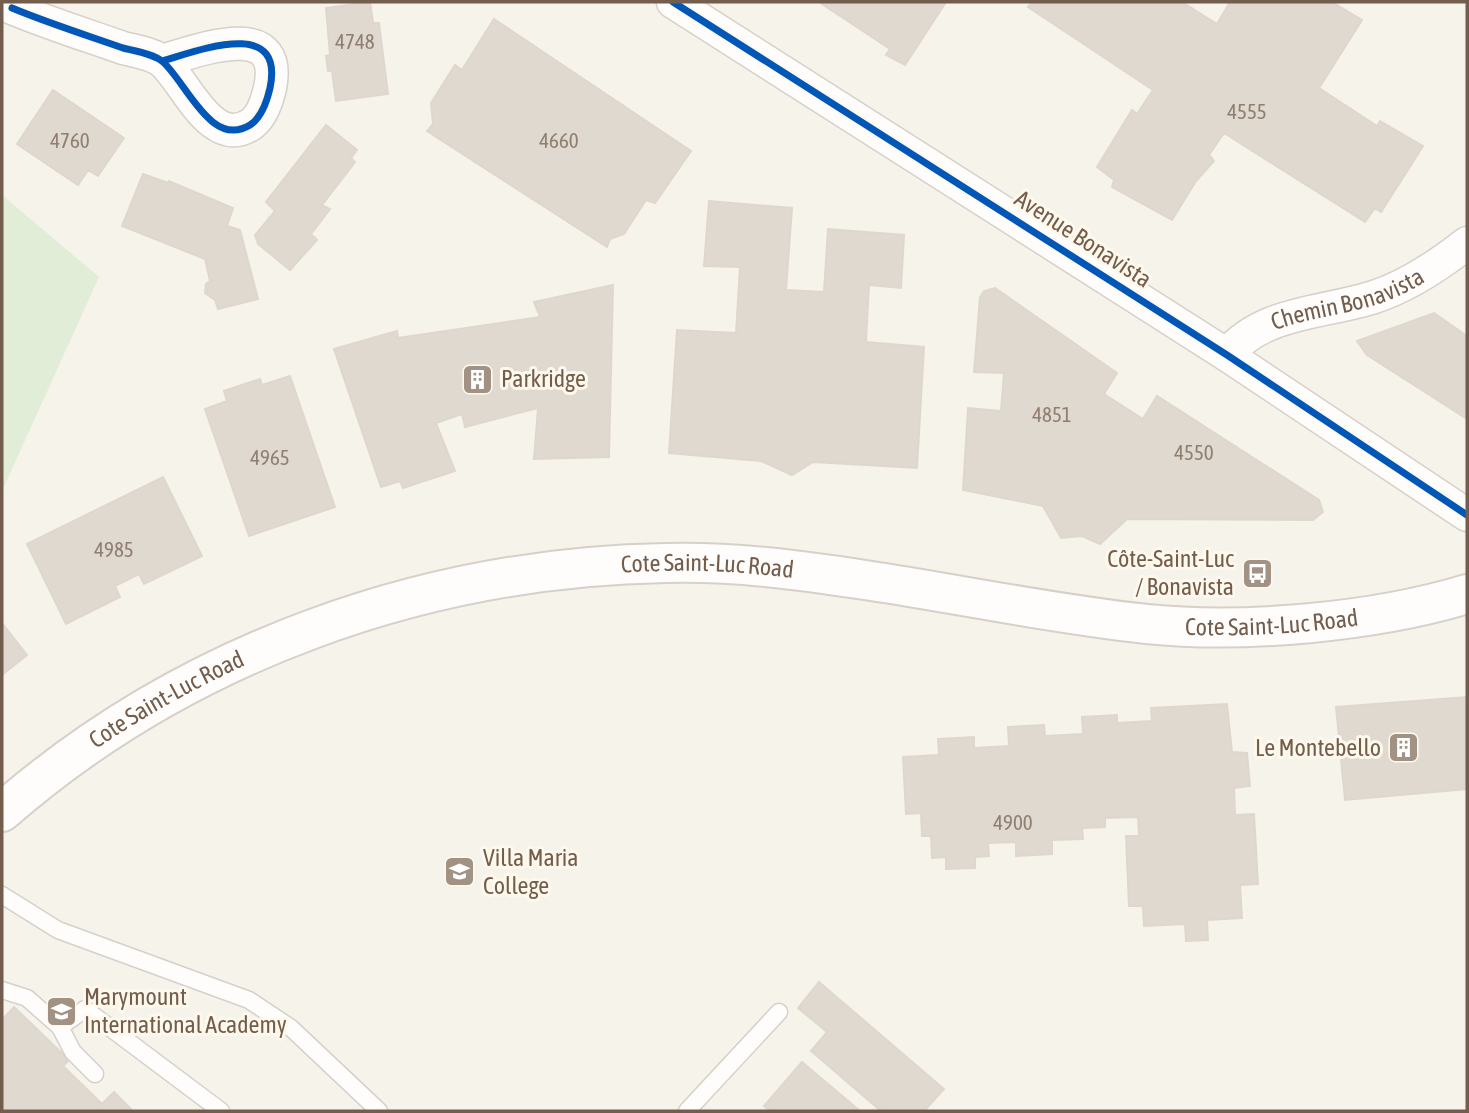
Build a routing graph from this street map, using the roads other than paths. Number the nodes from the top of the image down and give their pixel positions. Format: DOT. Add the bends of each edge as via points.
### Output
graph roads {
  1 [pos="673,2"];
  2 [pos="9,12"];
  3 [pos="162,61"];
  4 [pos="1467,243"];
  5 [pos="1227,355"];
  6 [pos="1467,515"];
  7 [pos="1467,594"];
  8 [pos="2,812"];
  9 [pos="2,895"];
  10 [pos="2,990"];
  11 [pos="779,1012"];
  12 [pos="60,1027"];
  13 [pos="95,1074"];
  14 [pos="221,1111"];
  15 [pos="379,1111"];
  16 [pos="687,1111"];
  1 -- 5 [label="street, Avenue Bonavista"];
  2 -- 3 [label="street"];
  4 -- 5 [label="street, Chemin Bonavista" via="1432,269 1377,296 1260,327 1242,337"];
  5 -- 6 [label="street, Avenue Bonavista"];
  7 -- 8 [label="main road, Cote Saint-Luc Road" via="1357,616 1199,626 1088,617 749,566 630,564 516,576 402,600 264,647 168,695 79,749"];
  9 -- 15 [label="lane" via="58,930 249,1000 291,1028"];
  10 -- 12 [label="lane" via="27,998"];
  11 -- 16 [label="lane"];
  12 -- 13 [label="lane" via="73,1052"];
  12 -- 14 [label="lane" via="85,1009"];
}
